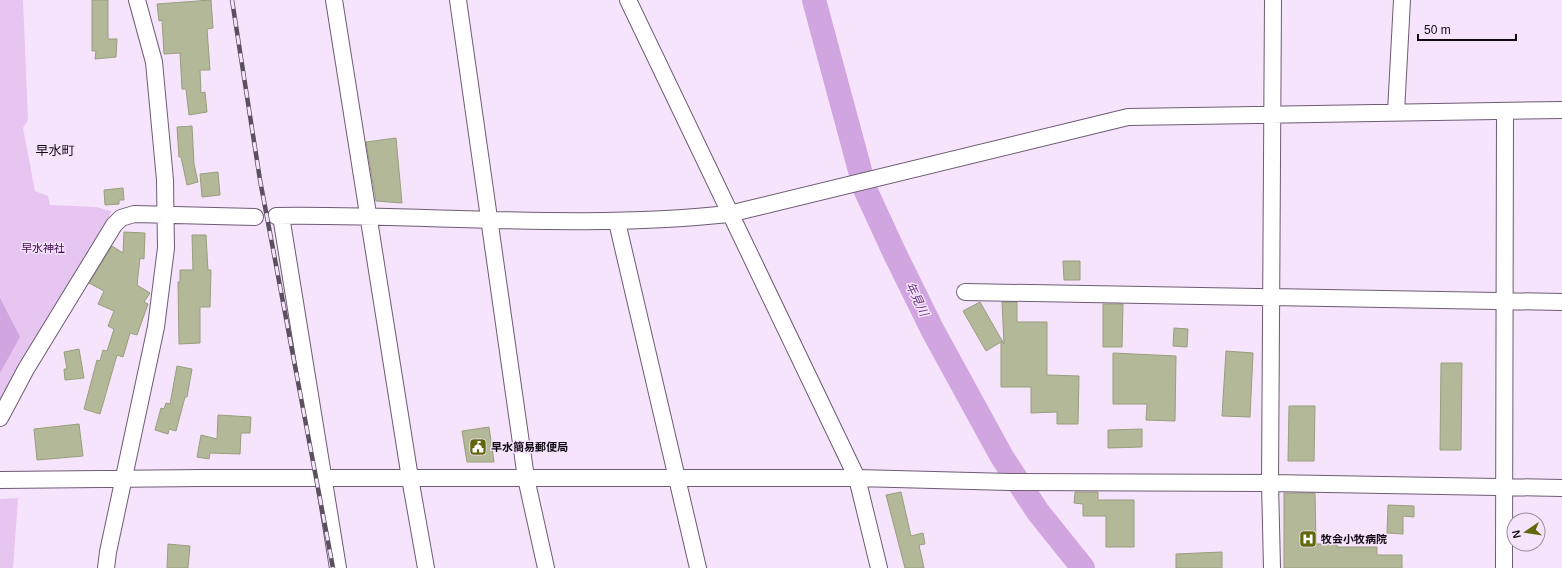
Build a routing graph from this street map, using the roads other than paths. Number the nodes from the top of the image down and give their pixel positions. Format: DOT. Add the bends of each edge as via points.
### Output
graph roads {
  1 [pos="137,0"];
  2 [pos="334,0"];
  3 [pos="458,0"];
  4 [pos="628,0"];
  5 [pos="1274,0"];
  6 [pos="1402,0"];
  7 [pos="1562,110"];
  8 [pos="1505,111"];
  9 [pos="1396,112"];
  10 [pos="1273,113"];
  11 [pos="166,214"];
  12 [pos="729,214"];
  13 [pos="255,218"];
  14 [pos="368,218"];
  15 [pos="489,220"];
  16 [pos="617,222"];
  17 [pos="965,292"];
  18 [pos="1273,298"];
  19 [pos="1504,301"];
  20 [pos="1562,302"];
  21 [pos="0,418"];
  22 [pos="677,477"];
  23 [pos="322,478"];
  24 [pos="410,478"];
  25 [pos="526,478"];
  26 [pos="857,478"];
  27 [pos="124,479"];
  28 [pos="0,480"];
  29 [pos="1270,483"];
  30 [pos="1506,488"];
  31 [pos="1562,488"];
  32 [pos="106,568"];
  33 [pos="338,568"];
  34 [pos="426,568"];
  35 [pos="546,568"];
  36 [pos="698,568"];
  37 [pos="879,568"];
  38 [pos="1272,568"];
  39 [pos="1504,568"];
  1 -- 11 [label="street" via="154,62 161,125"];
  2 -- 14 [label="street"];
  3 -- 15 [label="street"];
  4 -- 12 [label="street"];
  5 -- 10 [label="street"];
  6 -- 9 [label="street"];
  7 -- 8 [label="street"];
  8 -- 9 [label="street"];
  8 -- 19 [label="street"];
  9 -- 10 [label="street"];
  10 -- 12 [label="street" via="1128,117"];
  10 -- 18 [label="street"];
  11 -- 13 [label="street"];
  11 -- 21 [label="street" via="127,215 114,225 26,370"];
  11 -- 27 [label="street" via="166,248 156,327"];
  12 -- 16 [label="street"];
  12 -- 26 [label="street"];
  14 -- 15 [label="street"];
  14 -- 23 [label="street" via="279,216"];
  14 -- 24 [label="street"];
  15 -- 16 [label="street"];
  15 -- 25 [label="street"];
  16 -- 22 [label="street"];
  17 -- 18 [label="street"];
  18 -- 19 [label="street"];
  18 -- 29 [label="street"];
  19 -- 20 [label="street"];
  19 -- 30 [label="street"];
  22 -- 25 [label="street"];
  22 -- 26 [label="street"];
  22 -- 36 [label="street"];
  23 -- 24 [label="street"];
  23 -- 27 [label="street"];
  23 -- 33 [label="street"];
  24 -- 25 [label="street"];
  24 -- 34 [label="street"];
  25 -- 35 [label="street"];
  26 -- 29 [label="street"];
  26 -- 37 [label="street"];
  27 -- 28 [label="street"];
  27 -- 32 [label="street"];
  29 -- 30 [label="street"];
  29 -- 38 [label="street"];
  30 -- 31 [label="street"];
  30 -- 39 [label="street"];
}
